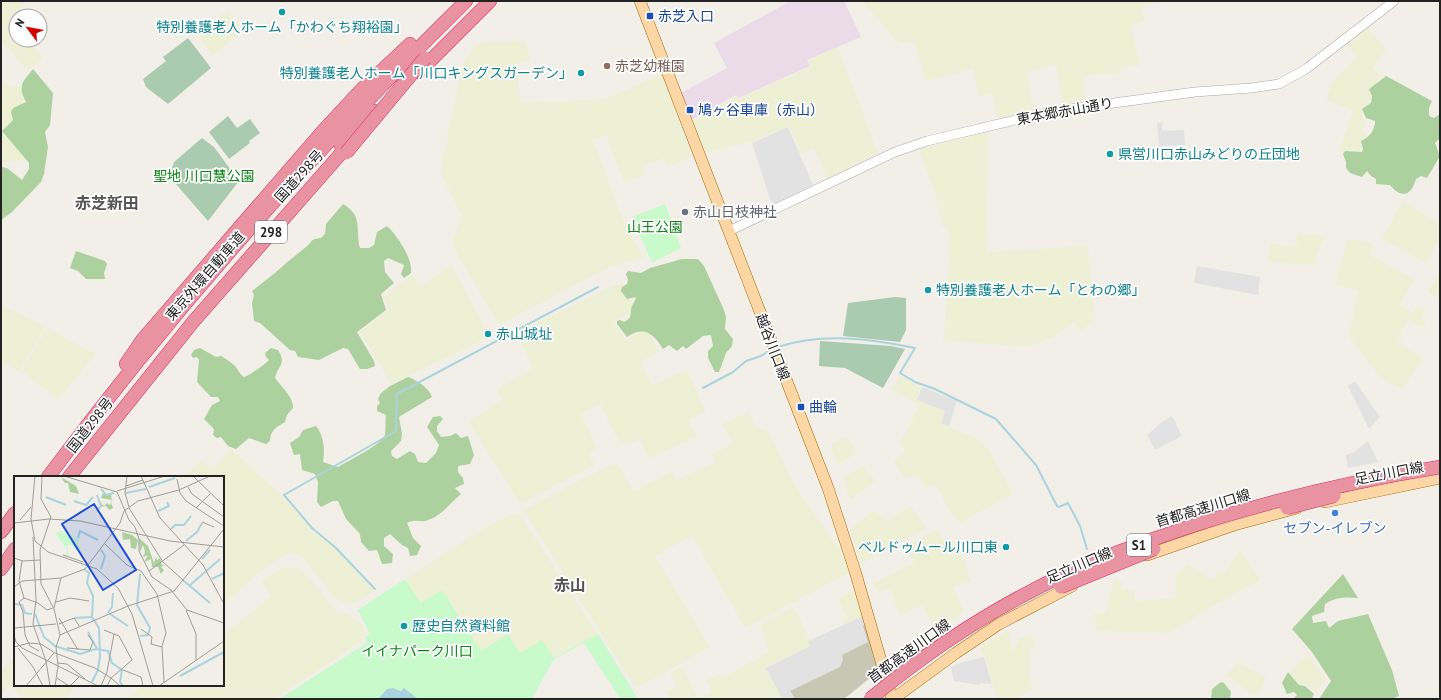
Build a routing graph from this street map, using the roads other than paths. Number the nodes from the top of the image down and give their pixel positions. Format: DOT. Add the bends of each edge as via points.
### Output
graph roads {
  1 [pos="456,1"];
  2 [pos="466,1"];
  3 [pos="482,1"];
  4 [pos="490,1"];
  5 [pos="640,1"];
  6 [pos="1394,1"];
  7 [pos="425,58"];
  8 [pos="729,231"];
  9 [pos="106,393"];
  10 [pos="98,439"];
  11 [pos="1440,465"];
  12 [pos="1440,475"];
  13 [pos="42,476"];
  14 [pos="49,476"];
  15 [pos="63,476"];
  16 [pos="70,476"];
  17 [pos="1440,478"];
  18 [pos="14,514"];
  19 [pos="14,522"];
  20 [pos="1,532"];
  21 [pos="1,540"];
  22 [pos="14,541"];
  23 [pos="14,550"];
  24 [pos="1,559"];
  25 [pos="1,569"];
  26 [pos="887,680"];
  27 [pos="863,699"];
  28 [pos="870,699"];
  29 [pos="884,699"];
  30 [pos="893,699"];
  1 -- 9 [label="highway, 国道298号 / 298" via="324,139 200,279"];
  1 -- 9 [label="highway" via="348,103 143,339"];
  2 -- 14 [label="highway, 東京外環自動車道" via="325,146 268,209 140,359"];
  3 -- 7 [label="highway, 東京外環自動車道"];
  4 -- 10 [label="highway, 国道298号 / 298" via="347,146 193,322"];
  5 -- 8 [label="main road, 越谷川口線"];
  6 -- 8 [label="street, 東本郷赤山通り" via="1306,69 1280,84 1070,108 927,141 895,152"];
  7 -- 10 [label="highway, bridge"];
  7 -- 15 [label="highway, 東京外環自動車道, bridge" via="307,182 233,267 130,390"];
  8 -- 26 [label="main road, 越谷川口線" via="830,495"];
  9 -- 13 [label="highway, 国道298号 / 298"];
  10 -- 16 [label="highway, 国道298号 / 298"];
  11 -- 26 [label="main road, 足立川口線" via="1363,478 1283,497 1131,542 1050,576 1006,600 925,648"];
  11 -- 28 [label="highway, 首都高速川口線 / S1, bridge" via="1300,495 1179,531 1078,569 1001,608 952,638"];
  12 -- 29 [label="highway, 首都高速川口線 / S1, bridge" via="1360,490 1240,520 1162,545 1060,587 999,619 936,659"];
  17 -- 30 [label="main road, 足立川口線" via="1268,515 1189,539 1134,560 1085,580 999,624"];
  18 -- 20 [label="highway"];
  19 -- 21 [label="highway"];
  22 -- 24 [label="highway"];
  23 -- 25 [label="highway"];
  26 -- 27 [label="main road, 足立川口線"];
  26 -- 30 [label="main road, 越谷川口線"];
}
